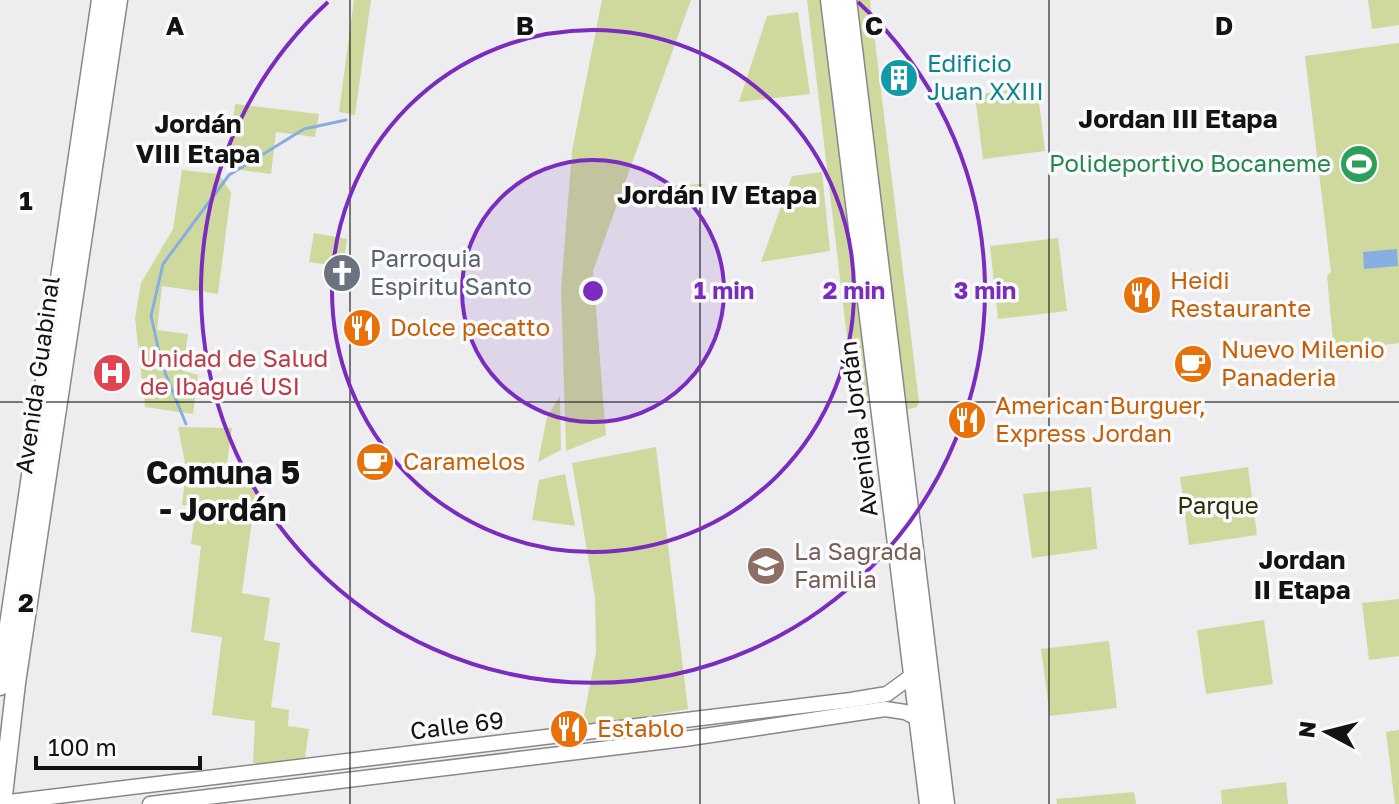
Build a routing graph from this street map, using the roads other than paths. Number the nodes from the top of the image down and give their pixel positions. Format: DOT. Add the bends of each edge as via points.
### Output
graph roads {
  1 [pos="101,0"];
  2 [pos="118,0"];
  3 [pos="830,0"];
  4 [pos="847,0"];
  5 [pos="913,675"];
  6 [pos="0,686"];
  7 [pos="919,719"];
  8 [pos="1,803"];
  9 [pos="150,804"];
  10 [pos="929,804"];
  11 [pos="945,804"];
  1 -- 6 [label="main road, Avenida Guabinal"];
  2 -- 8 [label="main road, Avenida Guabinal"];
  3 -- 5 [label="main road, Avenida Jordán"];
  4 -- 11 [label="main road, Avenida Jordán"];
  5 -- 7 [label="main road, Avenida Jordán"];
  5 -- 8 [label="street, Calle 69" via="887,694 863,698"];
  7 -- 9 [label="street, Calle 69" via="888,708 684,739"];
  7 -- 10 [label="main road, Avenida Jordán"];
}
